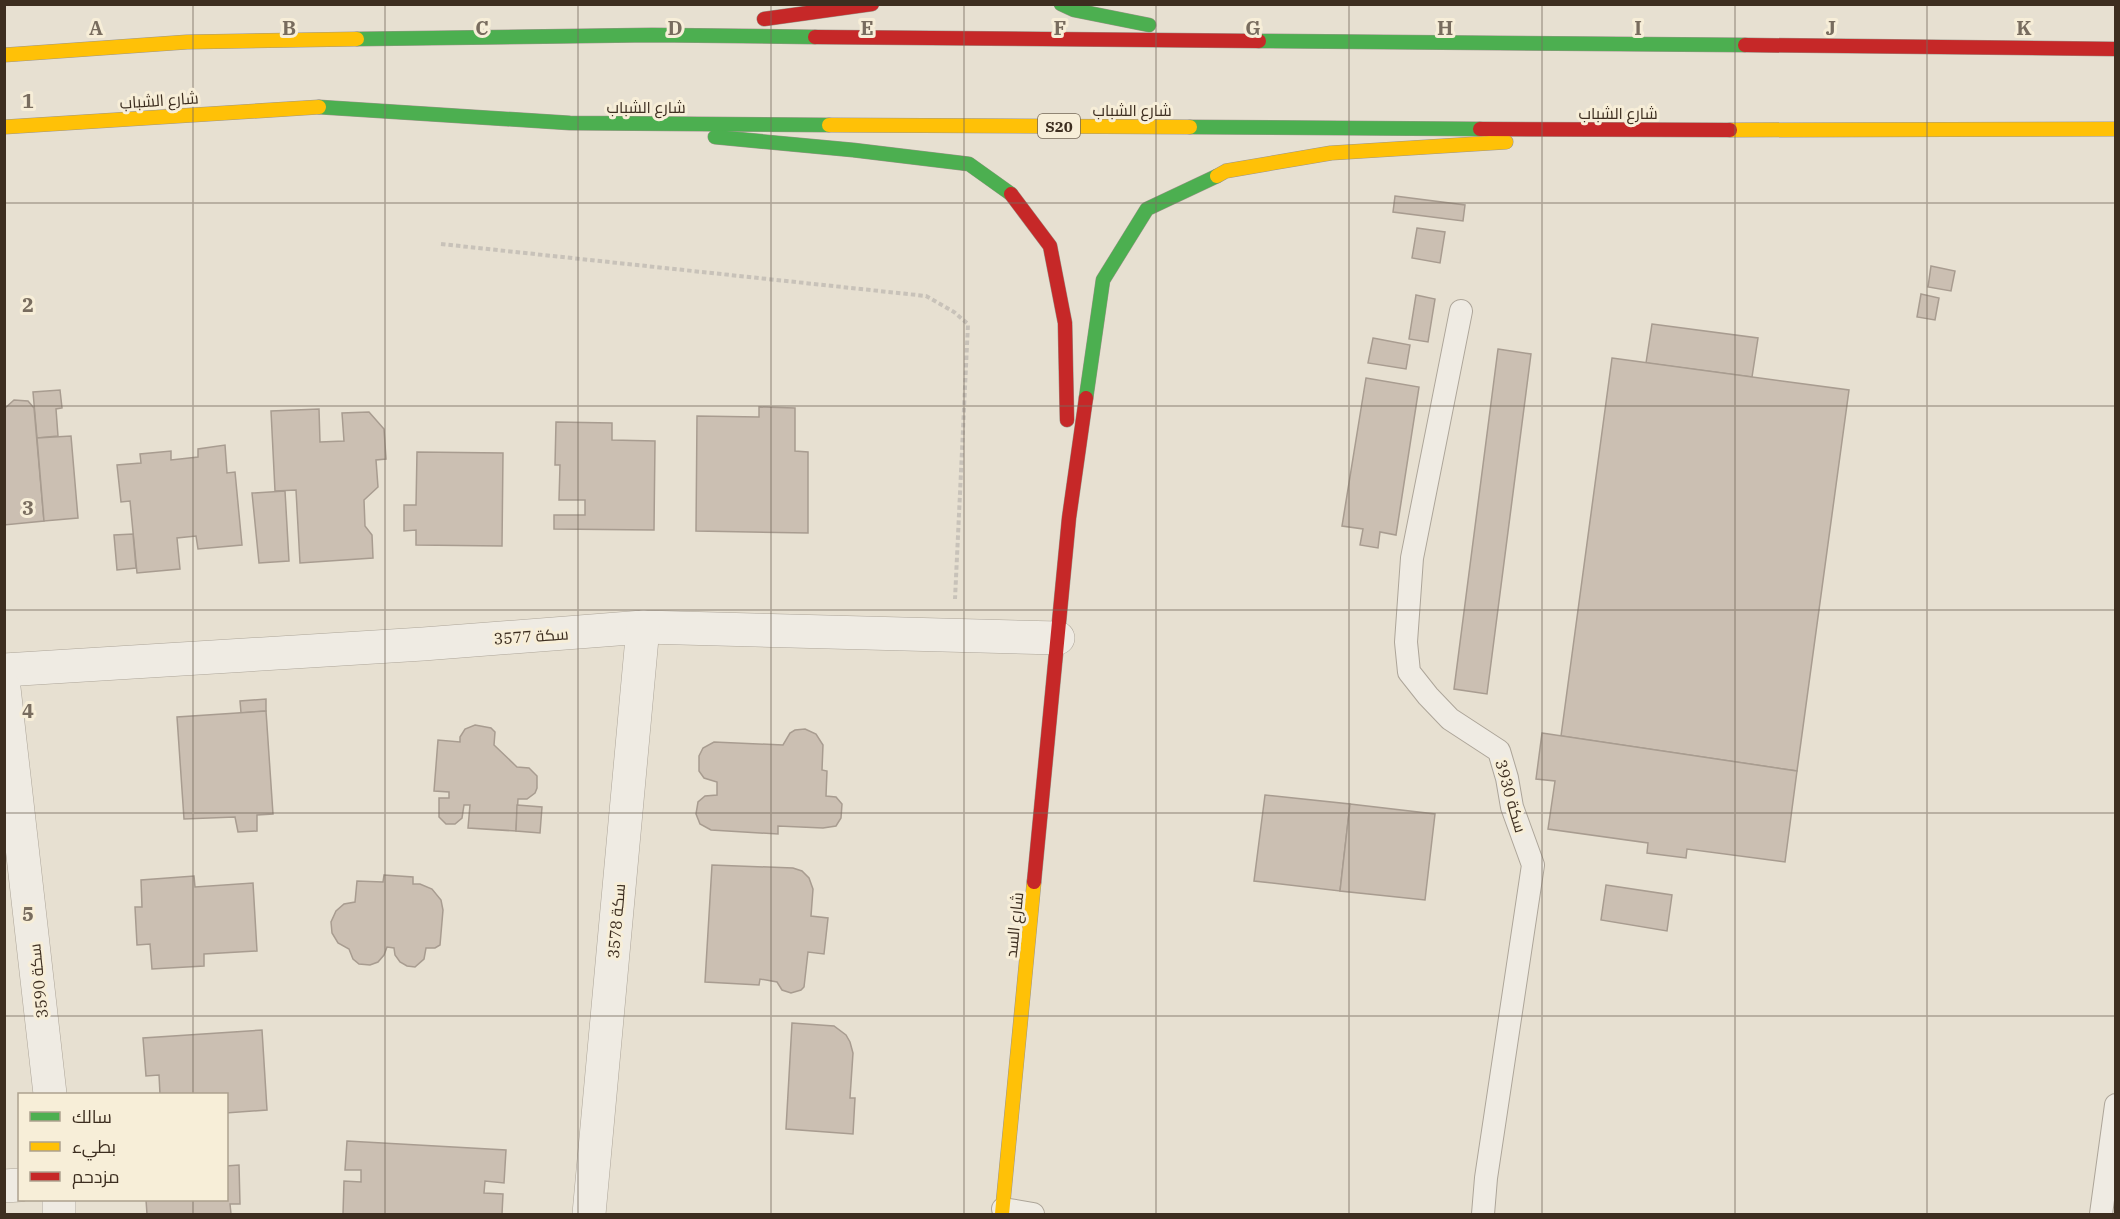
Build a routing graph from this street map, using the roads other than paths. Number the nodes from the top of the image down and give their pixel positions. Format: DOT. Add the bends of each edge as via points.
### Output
graph roads {
  1 [pos="872,4"];
  2 [pos="1061,4"];
  3 [pos="652,34"];
  4 [pos="1257,41"];
  5 [pos="2115,49"];
  6 [pos="4,55"];
  7 [pos="570,123"];
  8 [pos="4,127"];
  9 [pos="2115,129"];
  10 [pos="1693,130"];
  11 [pos="1461,311"];
  12 [pos="1069,518"];
  13 [pos="643,627"];
  14 [pos="1058,638"];
  15 [pos="4,670"];
  16 [pos="4,688"];
  17 [pos="50,1093"];
  18 [pos="2115,1105"];
  19 [pos="1002,1212"];
  20 [pos="589,1215"];
  21 [pos="1034,1215"];
  22 [pos="1482,1215"];
  23 [pos="2101,1215"];
  1 -- 3 [label="main road"];
  2 -- 4 [label="main road" via="1143,24"];
  3 -- 4 [label="main road"];
  3 -- 6 [label="main road" via="187,42"];
  4 -- 5 [label="main road"];
  7 -- 8 [label="main road, شارع الشباب / S20" via="315,107"];
  7 -- 10 [label="main road, شارع الشباب / S20"];
  7 -- 12 [label="main road" via="969,164 1012,195 1050,246 1065,323"];
  9 -- 10 [label="main road, شارع الشباب / S20"];
  10 -- 12 [label="main road" via="1331,153 1226,171 1147,208 1103,280"];
  11 -- 22 [label="lane, سكة 3930" via="1412,558 1406,642 1408,672 1428,696 1450,719 1499,751 1512,807 1533,865"];
  12 -- 14 [label="main road, شارع السد"];
  13 -- 14 [label="street, سكة 3577"];
  13 -- 15 [label="street, سكة 3577"];
  13 -- 20 [label="street, سكة 3578"];
  14 -- 19 [label="main road, شارع السد"];
  16 -- 17 [label="street, سكة 3590"];
  18 -- 23 [label="lane"];
  19 -- 21 [label="lane"];
}
